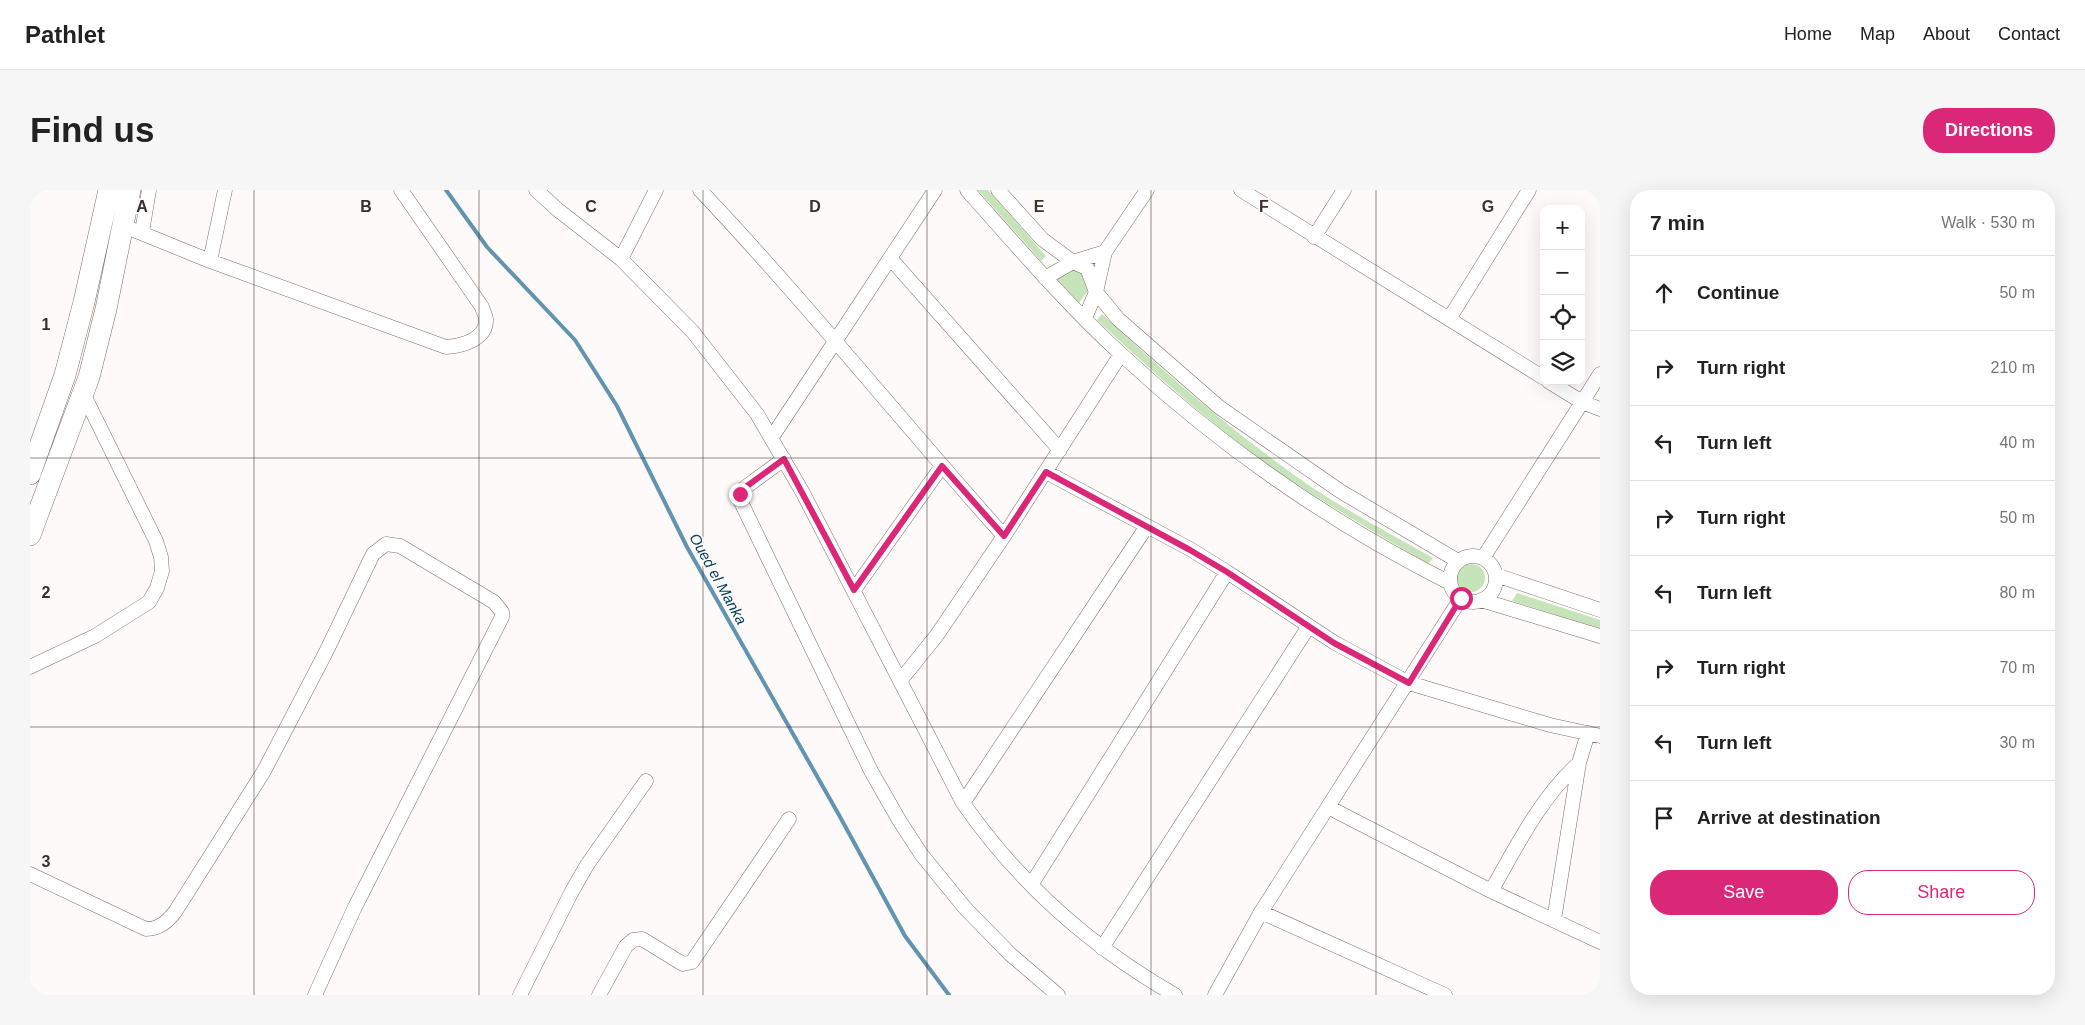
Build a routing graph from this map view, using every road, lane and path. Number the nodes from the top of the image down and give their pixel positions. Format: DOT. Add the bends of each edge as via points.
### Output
graph roads {
  1 [pos="108,190"];
  2 [pos="130,190"];
  3 [pos="149,190"];
  4 [pos="225,190"];
  5 [pos="401,190"];
  6 [pos="536,190"];
  7 [pos="656,190"];
  8 [pos="700,190"];
  9 [pos="935,190"];
  10 [pos="966,190"];
  11 [pos="998,190"];
  12 [pos="1147,190"];
  13 [pos="1241,190"];
  14 [pos="1344,190"];
  15 [pos="1529,190"];
  16 [pos="133,229"];
  17 [pos="1314,237"];
  18 [pos="1105,252"];
  19 [pos="890,258"];
  20 [pos="621,259"];
  21 [pos="210,261"];
  22 [pos="1073,262"];
  23 [pos="1045,278"];
  24 [pos="1096,292"];
  25 [pos="1085,318"];
  26 [pos="1449,319"];
  27 [pos="835,342"];
  28 [pos="1120,354"];
  29 [pos="1600,374"];
  30 [pos="1540,376"];
  31 [pos="1554,385"];
  32 [pos="83,393"];
  33 [pos="1582,402"];
  34 [pos="1600,409"];
  35 [pos="772,437"];
  36 [pos="1060,450"];
  37 [pos="784,459"];
  38 [pos="31,466"];
  39 [pos="942,466"];
  40 [pos="55,471"];
  41 [pos="1046,472"];
  42 [pos="1148,526"];
  43 [pos="30,535"];
  44 [pos="1004,536"];
  45 [pos="1483,558"];
  46 [pos="1458,562"];
  47 [pos="1227,572"];
  48 [pos="1496,575"];
  49 [pos="1450,583"];
  50 [pos="854,590"];
  51 [pos="1461,598"];
  52 [pos="1481,600"];
  53 [pos="1600,610"];
  54 [pos="1309,626"];
  55 [pos="1600,636"];
  56 [pos="30,667"];
  57 [pos="900,681"];
  58 [pos="1409,683"];
  59 [pos="1594,734"];
  60 [pos="1579,763"];
  61 [pos="646,781"];
  62 [pos="963,803"];
  63 [pos="1328,807"];
  64 [pos="789,819"];
  65 [pos="30,874"];
  66 [pos="1031,886"];
  67 [pos="1491,891"];
  68 [pos="1261,912"];
  69 [pos="1554,920"];
  70 [pos="1600,942"];
  71 [pos="1102,948"];
  72 [pos="315,995"];
  73 [pos="520,995"];
  74 [pos="599,995"];
  75 [pos="1058,995"];
  76 [pos="1175,995"];
  77 [pos="1215,995"];
  78 [pos="1445,995"];
  1 -- 38 [label="main road" via="65,375"];
  2 -- 16 [label="main road"];
  3 -- 16 [label="street"];
  4 -- 21 [label="street"];
  5 -- 21 [label="street" via="482,307 486,320 482,332 462,346 446,347"];
  6 -- 20 [label="street"];
  7 -- 20 [label="street"];
  8 -- 27 [label="street"];
  9 -- 19 [label="street"];
  10 -- 23 [label="street"];
  11 -- 22 [label="street" via="1042,239"];
  12 -- 18 [label="street"];
  13 -- 17 [label="street"];
  14 -- 17 [label="street"];
  15 -- 26 [label="street"];
  16 -- 21 [label="street"];
  16 -- 32 [label="main road"];
  17 -- 26 [label="street"];
  18 -- 22 [label="street"];
  18 -- 24 [label="street"];
  19 -- 27 [label="street"];
  19 -- 36 [label="street"];
  20 -- 35 [label="street" via="693,332 727,373"];
  22 -- 23 [label="street"];
  22 -- 24 [label="street" via="1087,268"];
  23 -- 25 [label="street"];
  24 -- 25 [label="street"];
  24 -- 46 [label="street" via="1130,330 1219,407 1340,492"];
  25 -- 28 [label="street"];
  26 -- 30 [label="street"];
  27 -- 35 [label="street"];
  27 -- 39 [label="street"];
  28 -- 36 [label="street"];
  28 -- 49 [label="street" via="1211,431 1284,485"];
  29 -- 33 [label="street"];
  31 -- 33 [label="street"];
  32 -- 40 [label="main road"];
  32 -- 56 [label="street" via="156,541 162,571 149,602 95,636"];
  33 -- 34 [label="street"];
  33 -- 45 [label="street"];
  35 -- 37 [label="street"];
  36 -- 41 [label="street"];
  37 -- 50 [label="street"];
  37 -- 75 [label="street" via="743,489 740,500 871,771 898,820 943,882 1010,954"];
  38 -- 40 [label="street"];
  39 -- 44 [label="street"];
  39 -- 50 [label="street"];
  40 -- 43 [label="main road"];
  41 -- 42 [label="street"];
  41 -- 44 [label="street"];
  42 -- 47 [label="street"];
  42 -- 62 [label="street"];
  44 -- 57 [label="street" via="937,635"];
  45 -- 46 [label="street" via="1465,557"];
  45 -- 48 [label="street" via="1492,565"];
  46 -- 49 [label="street" via="1450,575"];
  47 -- 54 [label="street"];
  47 -- 66 [label="street"];
  48 -- 52 [label="street" via="1493,590"];
  48 -- 53 [label="street"];
  49 -- 51 [label="street"];
  50 -- 57 [label="street"];
  51 -- 52 [label="street"];
  51 -- 58 [label="street"];
  52 -- 55 [label="street"];
  54 -- 58 [label="street" via="1356,656"];
  54 -- 71 [label="street"];
  57 -- 62 [label="street"];
  58 -- 59 [label="street"];
  58 -- 63 [label="street"];
  59 -- 60 [label="street"];
  60 -- 67 [label="street" via="1548,796"];
  60 -- 69 [label="street"];
  61 -- 73 [label="street" via="571,892"];
  62 -- 66 [label="street"];
  63 -- 67 [label="street"];
  63 -- 68 [label="street"];
  64 -- 74 [label="street" via="692,962 683,964 647,942 633,940 626,946"];
  65 -- 72 [label="street" via="146,929 154,929 168,920 264,771 373,554 386,544 400,546 494,602 502,617 354,909"];
  66 -- 71 [label="street"];
  67 -- 69 [label="street"];
  68 -- 77 [label="street"];
  68 -- 78 [label="street"];
  69 -- 70 [label="street"];
  71 -- 76 [label="street"];
}
